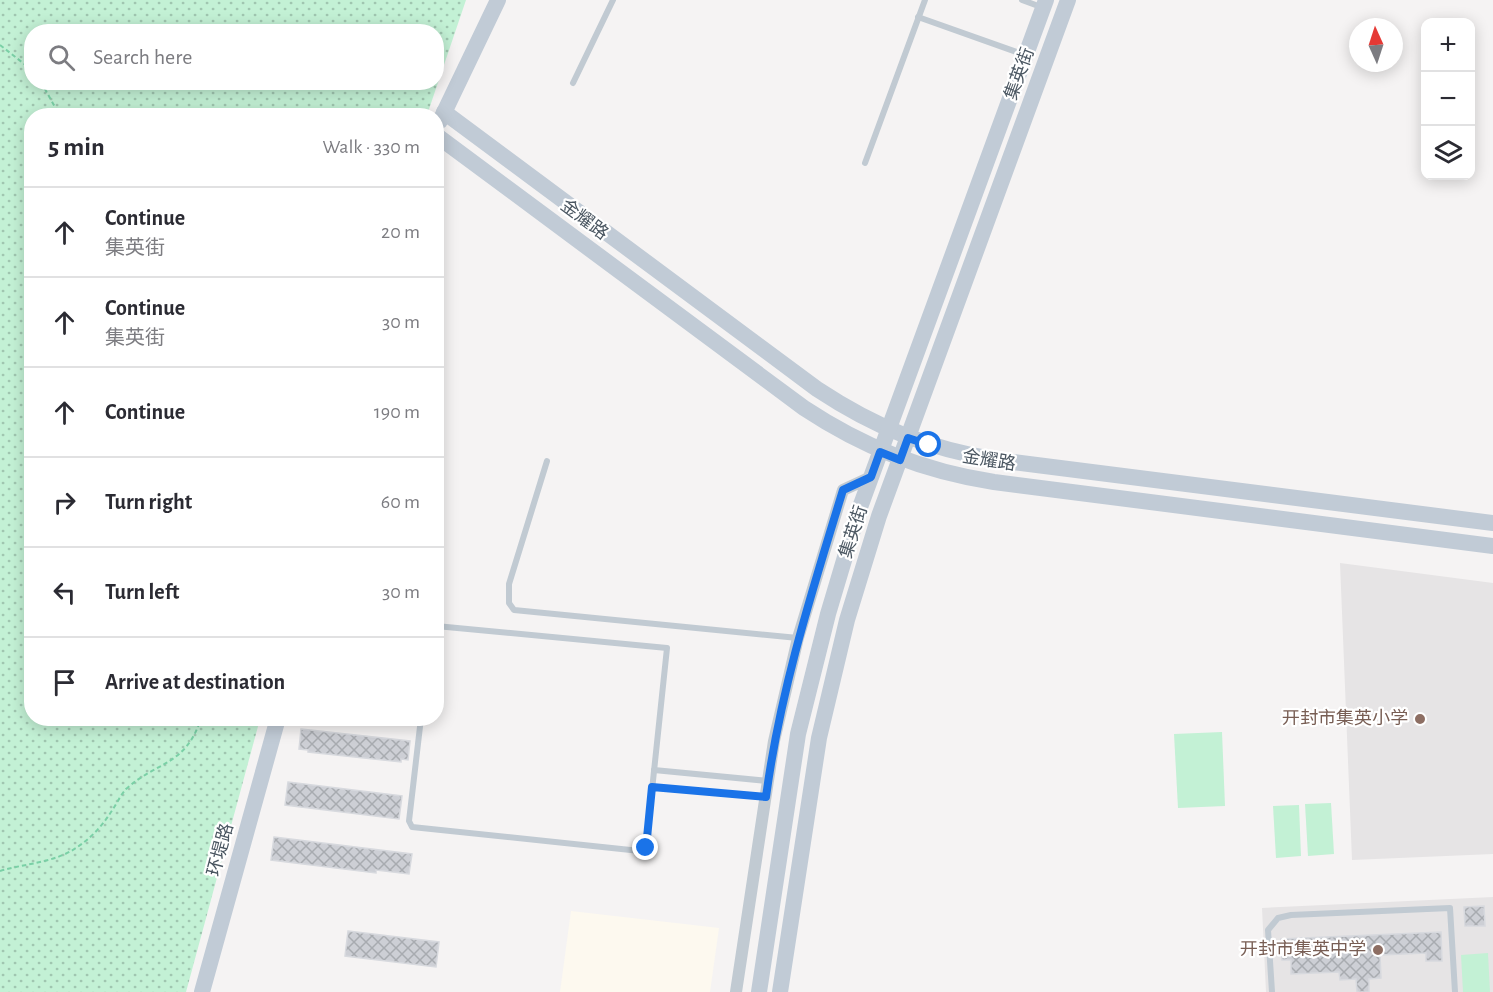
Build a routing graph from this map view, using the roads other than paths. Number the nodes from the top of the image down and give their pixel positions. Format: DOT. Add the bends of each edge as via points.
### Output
graph roads {
  1 [pos="498,0"];
  2 [pos="614,0"];
  3 [pos="925,0"];
  4 [pos="1022,0"];
  5 [pos="1068,0"];
  6 [pos="1045,4"];
  7 [pos="918,17"];
  8 [pos="1026,56"];
  9 [pos="573,83"];
  10 [pos="444,112"];
  11 [pos="444,141"];
  12 [pos="865,163"];
  13 [pos="888,430"];
  14 [pos="908,438"];
  15 [pos="880,452"];
  16 [pos="900,460"];
  17 [pos="547,461"];
  18 [pos="871,477"];
  19 [pos="1493,524"];
  20 [pos="1493,546"];
  21 [pos="444,627"];
  22 [pos="798,638"];
  23 [pos="276,726"];
  24 [pos="420,726"];
  25 [pos="654,770"];
  26 [pos="768,781"];
  27 [pos="652,787"];
  28 [pos="766,797"];
  29 [pos="202,992"];
  30 [pos="736,992"];
  31 [pos="759,992"];
  32 [pos="780,992"];
  33 [pos="1272,992"];
  34 [pos="1455,992"];
  1 -- 10 [label="street"];
  2 -- 9 [label="lane"];
  3 -- 7 [label="lane"];
  4 -- 6 [label="lane"];
  5 -- 14 [label="street, 集英街"];
  6 -- 8 [label="street, 集英街"];
  7 -- 8 [label="lane"];
  7 -- 12 [label="lane"];
  8 -- 13 [label="street, 集英街"];
  10 -- 13 [label="street, 金耀路" via="817,389"];
  11 -- 15 [label="street, 金耀路" via="804,408"];
  13 -- 14 [label="street, 金耀路"];
  13 -- 15 [label="street, 集英街"];
  14 -- 16 [label="street, 集英街"];
  14 -- 19 [label="street, 金耀路" via="997,460"];
  15 -- 16 [label="street, 金耀路"];
  15 -- 18 [label="street, 集英街"];
  16 -- 20 [label="street, 金耀路" via="994,482"];
  16 -- 32 [label="street, 集英街" via="848,620 819,738"];
  17 -- 22 [label="lane" via="509,584 509,603 514,610"];
  18 -- 22 [label="street" via="843,490"];
  18 -- 31 [label="street, 集英街" via="828,614 798,734"];
  21 -- 25 [label="lane" via="668,648"];
  22 -- 26 [label="street"];
  23 -- 29 [label="street, 环堤路"];
  24 -- 27 [label="lane" via="409,821 412,827 640,851 646,848"];
  25 -- 26 [label="lane"];
  25 -- 27 [label="lane"];
  26 -- 28 [label="street"];
  27 -- 28 [label="lane"];
  28 -- 30 [label="street"];
  33 -- 34 [label="lane" via="1268,930 1278,918 1450,908"];
}
